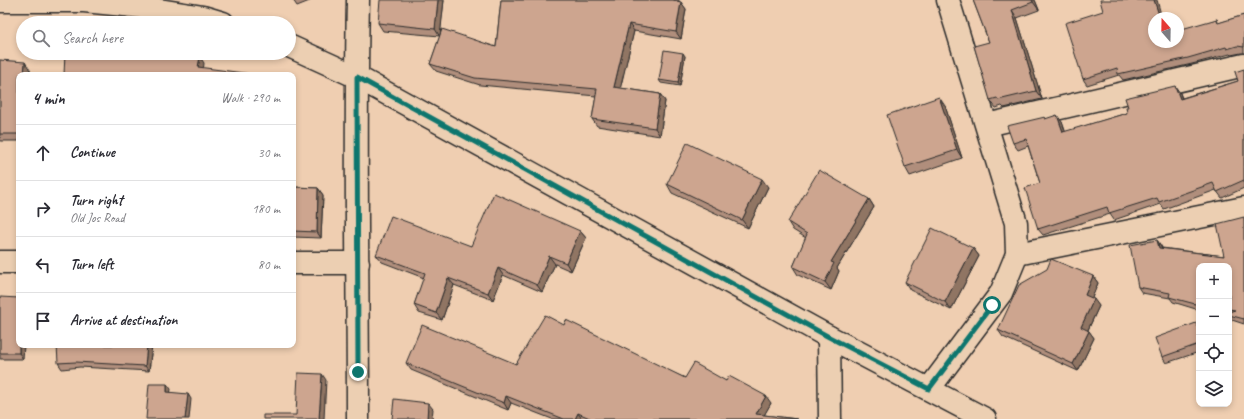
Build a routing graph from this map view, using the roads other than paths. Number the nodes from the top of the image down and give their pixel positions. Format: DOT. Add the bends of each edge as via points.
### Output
graph roads {
  1 [pos="358,0"];
  2 [pos="948,0"];
  3 [pos="0,1"];
  4 [pos="197,16"];
  5 [pos="296,49"];
  6 [pos="1244,65"];
  7 [pos="357,77"];
  8 [pos="986,125"];
  9 [pos="1244,208"];
  10 [pos="1017,254"];
  11 [pos="0,262"];
  12 [pos="16,262"];
  13 [pos="296,263"];
  14 [pos="358,263"];
  15 [pos="829,337"];
  16 [pos="929,389"];
  17 [pos="358,419"];
  18 [pos="830,419"];
  19 [pos="985,419"];
  1 -- 7 [label="street"];
  2 -- 8 [label="street"];
  3 -- 4 [label="street" via="84,1"];
  5 -- 7 [label="street"];
  6 -- 8 [label="street"];
  7 -- 14 [label="street"];
  7 -- 15 [label="street"];
  8 -- 10 [label="street" via="1016,224"];
  9 -- 10 [label="street"];
  10 -- 16 [label="street" via="1001,293"];
  11 -- 12 [label="street"];
  13 -- 14 [label="street"];
  14 -- 17 [label="street"];
  15 -- 16 [label="street"];
  15 -- 18 [label="street"];
  16 -- 19 [label="street"];
}
